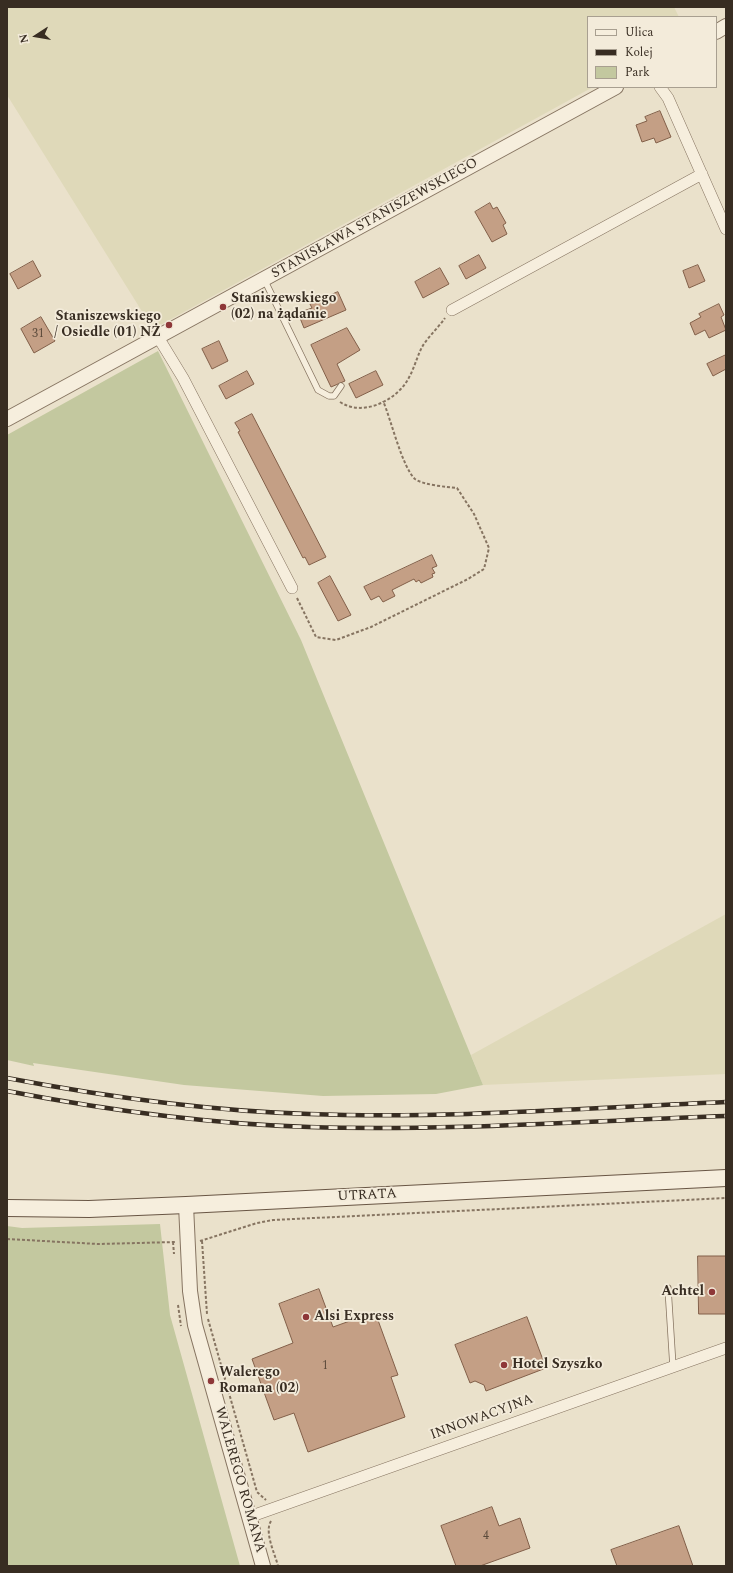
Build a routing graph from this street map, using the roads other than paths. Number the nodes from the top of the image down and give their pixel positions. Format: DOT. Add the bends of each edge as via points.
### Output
graph roads {
  1 [pos="726,26"];
  2 [pos="717,31"];
  3 [pos="614,88"];
  4 [pos="661,88"];
  5 [pos="702,174"];
  6 [pos="726,229"];
  7 [pos="264,279"];
  8 [pos="452,310"];
  9 [pos="158,337"];
  10 [pos="341,386"];
  11 [pos="7,419"];
  12 [pos="292,588"];
  13 [pos="726,1178"];
  14 [pos="186,1205"];
  15 [pos="7,1208"];
  16 [pos="668,1288"];
  17 [pos="726,1348"];
  18 [pos="673,1367"];
  19 [pos="249,1517"];
  20 [pos="263,1566"];
  1 -- 2 [label="street"];
  3 -- 7 [label="street, STANISŁAWA STANISZEWSKIEGO"];
  4 -- 5 [label="street" via="668,98"];
  5 -- 6 [label="street"];
  5 -- 8 [label="street"];
  7 -- 9 [label="street, STANISŁAWA STANISZEWSKIEGO"];
  7 -- 10 [label="lane" via="318,390 334,396"];
  9 -- 11 [label="street, STANISŁAWA STANISZEWSKIEGO"];
  9 -- 12 [label="street" via="183,378"];
  13 -- 14 [label="main road, UTRATA"];
  14 -- 15 [label="main road, UTRATA" via="89,1209"];
  14 -- 19 [label="street, WALEREGO ROMANA" via="190,1291 195,1325"];
  16 -- 18 [label="lane"];
  17 -- 18 [label="street, INNOWACYJNA"];
  18 -- 19 [label="street, INNOWACYJNA"];
  19 -- 20 [label="street, WALEREGO ROMANA"];
}
